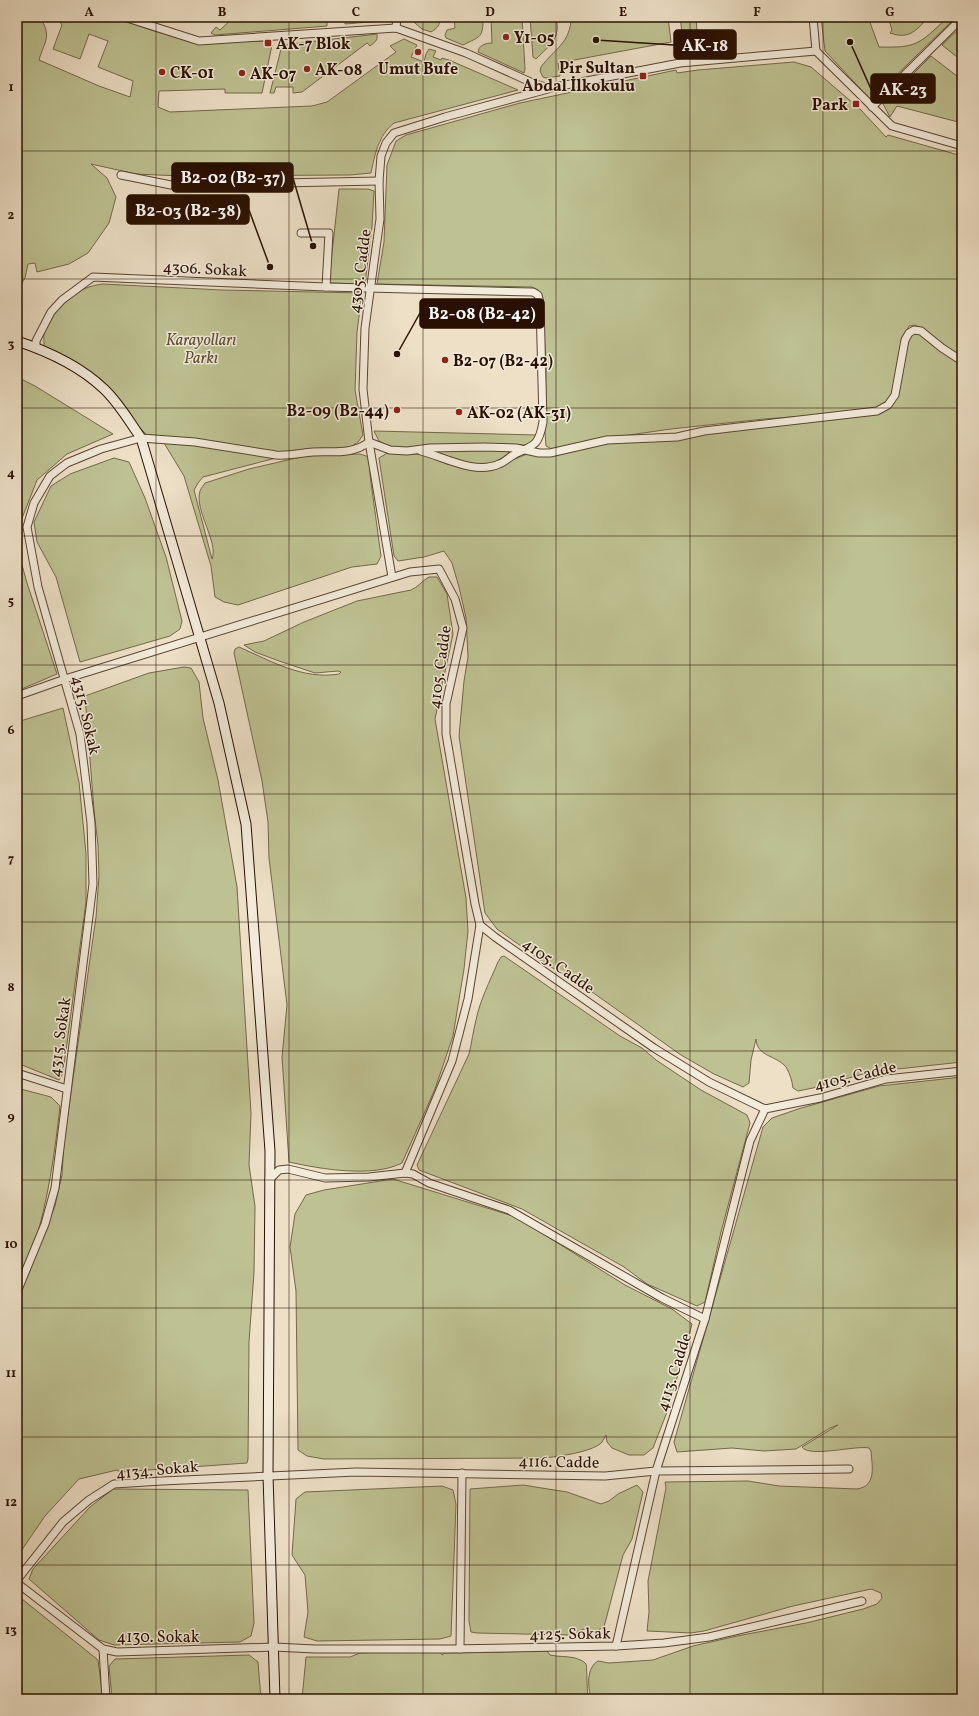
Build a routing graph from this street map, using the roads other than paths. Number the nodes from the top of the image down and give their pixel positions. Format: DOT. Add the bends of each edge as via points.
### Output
graph roads {
  1 [pos="124,17"];
  2 [pos="397,17"];
  3 [pos="812,17"];
  4 [pos="962,18"];
  5 [pos="396,28"];
  6 [pos="816,51"];
  7 [pos="550,88"];
  8 [pos="872,107"];
  9 [pos="962,146"];
  10 [pos="121,175"];
  11 [pos="379,181"];
  12 [pos="301,233"];
  13 [pos="326,287"];
  14 [pos="370,288"];
  15 [pos="17,341"];
  16 [pos="36,348"];
  17 [pos="962,362"];
  18 [pos="141,438"];
  19 [pos="369,442"];
  20 [pos="418,450"];
  21 [pos="525,450"];
  22 [pos="392,577"];
  23 [pos="198,636"];
  24 [pos="65,679"];
  25 [pos="17,696"];
  26 [pos="480,925"];
  27 [pos="962,1071"];
  28 [pos="17,1073"];
  29 [pos="66,1089"];
  30 [pos="765,1109"];
  31 [pos="405,1173"];
  32 [pos="269,1180"];
  33 [pos="17,1292"];
  34 [pos="705,1318"];
  35 [pos="849,1469"];
  36 [pos="656,1471"];
  37 [pos="462,1473"];
  38 [pos="268,1475"];
  39 [pos="17,1581"];
  40 [pos="862,1601"];
  41 [pos="616,1646"];
  42 [pos="274,1647"];
  43 [pos="103,1649"];
  44 [pos="460,1649"];
  45 [pos="106,1699"];
  46 [pos="275,1699"];
  1 -- 5 [label="street" via="199,41"];
  2 -- 5 [label="street"];
  3 -- 6 [label="street"];
  4 -- 8 [label="street"];
  5 -- 7 [label="street" via="466,53 535,84"];
  6 -- 7 [label="street, 4305. Cadde" via="680,63"];
  6 -- 8 [label="street"];
  7 -- 11 [label="street, 4305. Cadde" via="394,133 386,143 381,156"];
  8 -- 9 [label="street" via="892,126"];
  10 -- 11 [label="street" via="171,185"];
  11 -- 14 [label="street, 4305. Cadde" via="380,219"];
  12 -- 13 [label="street" via="329,234"];
  13 -- 14 [label="street, 4306. Sokak"];
  13 -- 16 [label="street, 4306. Sokak" via="93,277 62,300 51,312 36,340"];
  14 -- 19 [label="street, 4305. Cadde" via="365,328 363,389"];
  14 -- 21 [label="street, 4306. Sokak" via="533,292 538,295 543,422 540,437"];
  15 -- 16 [label="street"];
  16 -- 18 [label="street" via="65,361 103,388"];
  17 -- 21 [label="street" via="921,331 914,330 905,340 895,395 888,405 877,411 704,431 677,437 607,440 550,452"];
  18 -- 19 [label="street, 4315. Sokak" via="195,442 276,456 347,452"];
  18 -- 23 [label="street"];
  18 -- 24 [label="street, 4315. Sokak" via="67,462 50,476 34,503 27,527 38,586"];
  19 -- 20 [label="street" via="390,450"];
  19 -- 22 [label="street, 4305. Cadde"];
  20 -- 21 [label="street" via="484,447"];
  20 -- 21 [label="street" via="465,466 499,465"];
  22 -- 23 [label="street"];
  22 -- 26 [label="street, 4105. Cadde" via="439,569 455,599 463,628 446,704 446,734"];
  23 -- 24 [label="street"];
  23 -- 32 [label="street" via="219,703 246,824 270,1151"];
  24 -- 25 [label="street"];
  24 -- 29 [label="street, 4315. Sokak" via="80,734 91,823 93,884"];
  26 -- 30 [label="street, 4105. Cadde" via="654,1048 709,1082"];
  26 -- 31 [label="street" via="468,999 452,1062"];
  27 -- 30 [label="street, 4105. Cadde" via="886,1079 820,1098"];
  28 -- 29 [label="street"];
  29 -- 33 [label="street, 4315. Sokak" via="54,1188 45,1224"];
  30 -- 34 [label="street, 4113. Cadde" via="750,1141"];
  31 -- 32 [label="street" via="369,1178 325,1178 288,1169 279,1170"];
  31 -- 34 [label="street" via="509,1210 662,1298"];
  32 -- 38 [label="street"];
  34 -- 36 [label="street, 4113. Cadde"];
  35 -- 36 [label="street, 4116. Cadde"];
  36 -- 37 [label="street, 4116. Cadde" via="605,1476"];
  36 -- 41 [label="street, 4113. Cadde"];
  37 -- 38 [label="street, 4116. Cadde" via="356,1472"];
  37 -- 44 [label="street"];
  38 -- 39 [label="street, 4134. Sokak" via="114,1484 89,1500 63,1522"];
  38 -- 42 [label="street"];
  39 -- 43 [label="street, 4130. Sokak"];
  40 -- 41 [label="street, 4125. Sokak" via="708,1637"];
  41 -- 44 [label="street, 4125. Sokak"];
  42 -- 43 [label="street, 4130. Sokak" via="144,1652"];
  42 -- 44 [label="street, 4125. Sokak"];
  42 -- 46 [label="street"];
  43 -- 45 [label="street"];
}
